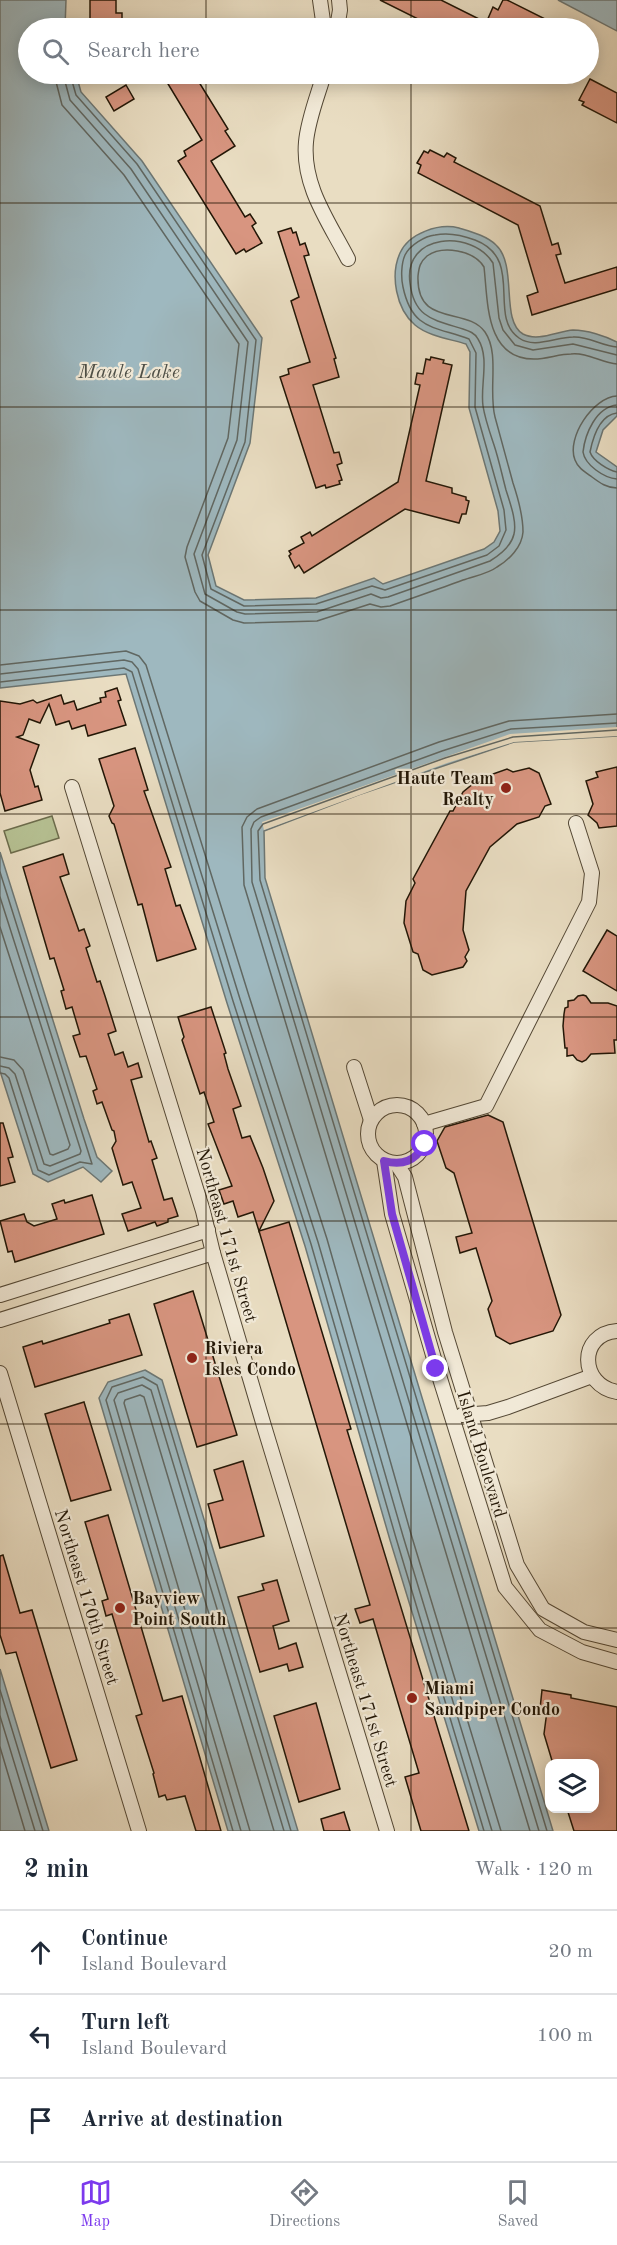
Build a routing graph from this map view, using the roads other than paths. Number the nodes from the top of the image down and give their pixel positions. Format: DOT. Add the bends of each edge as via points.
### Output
graph roads {
  1 [pos="320,0"];
  2 [pos="339,0"];
  3 [pos="323,18"];
  4 [pos="339,18"];
  5 [pos="321,84"];
  6 [pos="348,259"];
  7 [pos="72,787"];
  8 [pos="576,823"];
  9 [pos="354,1067"];
  10 [pos="371,1120"];
  11 [pos="424,1124"];
  12 [pos="390,1162"];
  13 [pos="208,1230"];
  14 [pos="213,1253"];
  15 [pos="0,1296"];
  16 [pos="0,1320"];
  17 [pos="617,1331"];
  18 [pos="0,1373"];
  19 [pos="592,1376"];
  20 [pos="617,1392"];
  21 [pos="470,1413"];
  22 [pos="451,1416"];
  23 [pos="529,1587"];
  24 [pos="512,1596"];
  25 [pos="617,1640"];
  26 [pos="617,1662"];
  27 [pos="139,1831"];
  28 [pos="387,1831"];
  1 -- 3 [label="street"];
  2 -- 4 [label="street"];
  5 -- 6 [label="street" via="305,156 322,215"];
  7 -- 13 [label="street, Northeast 171st Street"];
  8 -- 11 [label="street" via="592,873 589,902 486,1106"];
  9 -- 10 [label="street, Island Boulevard"];
  10 -- 11 [label="street" via="385,1107 403,1105 419,1115"];
  10 -- 12 [label="street, Island Boulevard" via="371,1147 376,1155"];
  11 -- 12 [label="street" via="425,1144 420,1152 413,1159"];
  12 -- 21 [label="street, Island Boulevard" via="405,1177"];
  12 -- 22 [label="street, Island Boulevard" via="392,1214"];
  13 -- 14 [label="street, Northeast 171st Street"];
  13 -- 15 [label="street"];
  14 -- 16 [label="street"];
  14 -- 28 [label="street, Northeast 171st Street"];
  17 -- 19 [label="street" via="604,1334 591,1348 588,1357"];
  18 -- 27 [label="street, Northeast 170th Street"];
  19 -- 20 [label="street" via="598,1384"];
  19 -- 21 [label="street" via="508,1407"];
  21 -- 22 [label="street"];
  21 -- 23 [label="street, Island Boulevard" via="517,1565"];
  22 -- 24 [label="street, Island Boulevard" via="505,1587"];
  23 -- 24 [label="street"];
  23 -- 25 [label="street, Island Boulevard" via="543,1609 584,1632"];
  24 -- 26 [label="street, Island Boulevard" via="540,1630 582,1652"];
}
